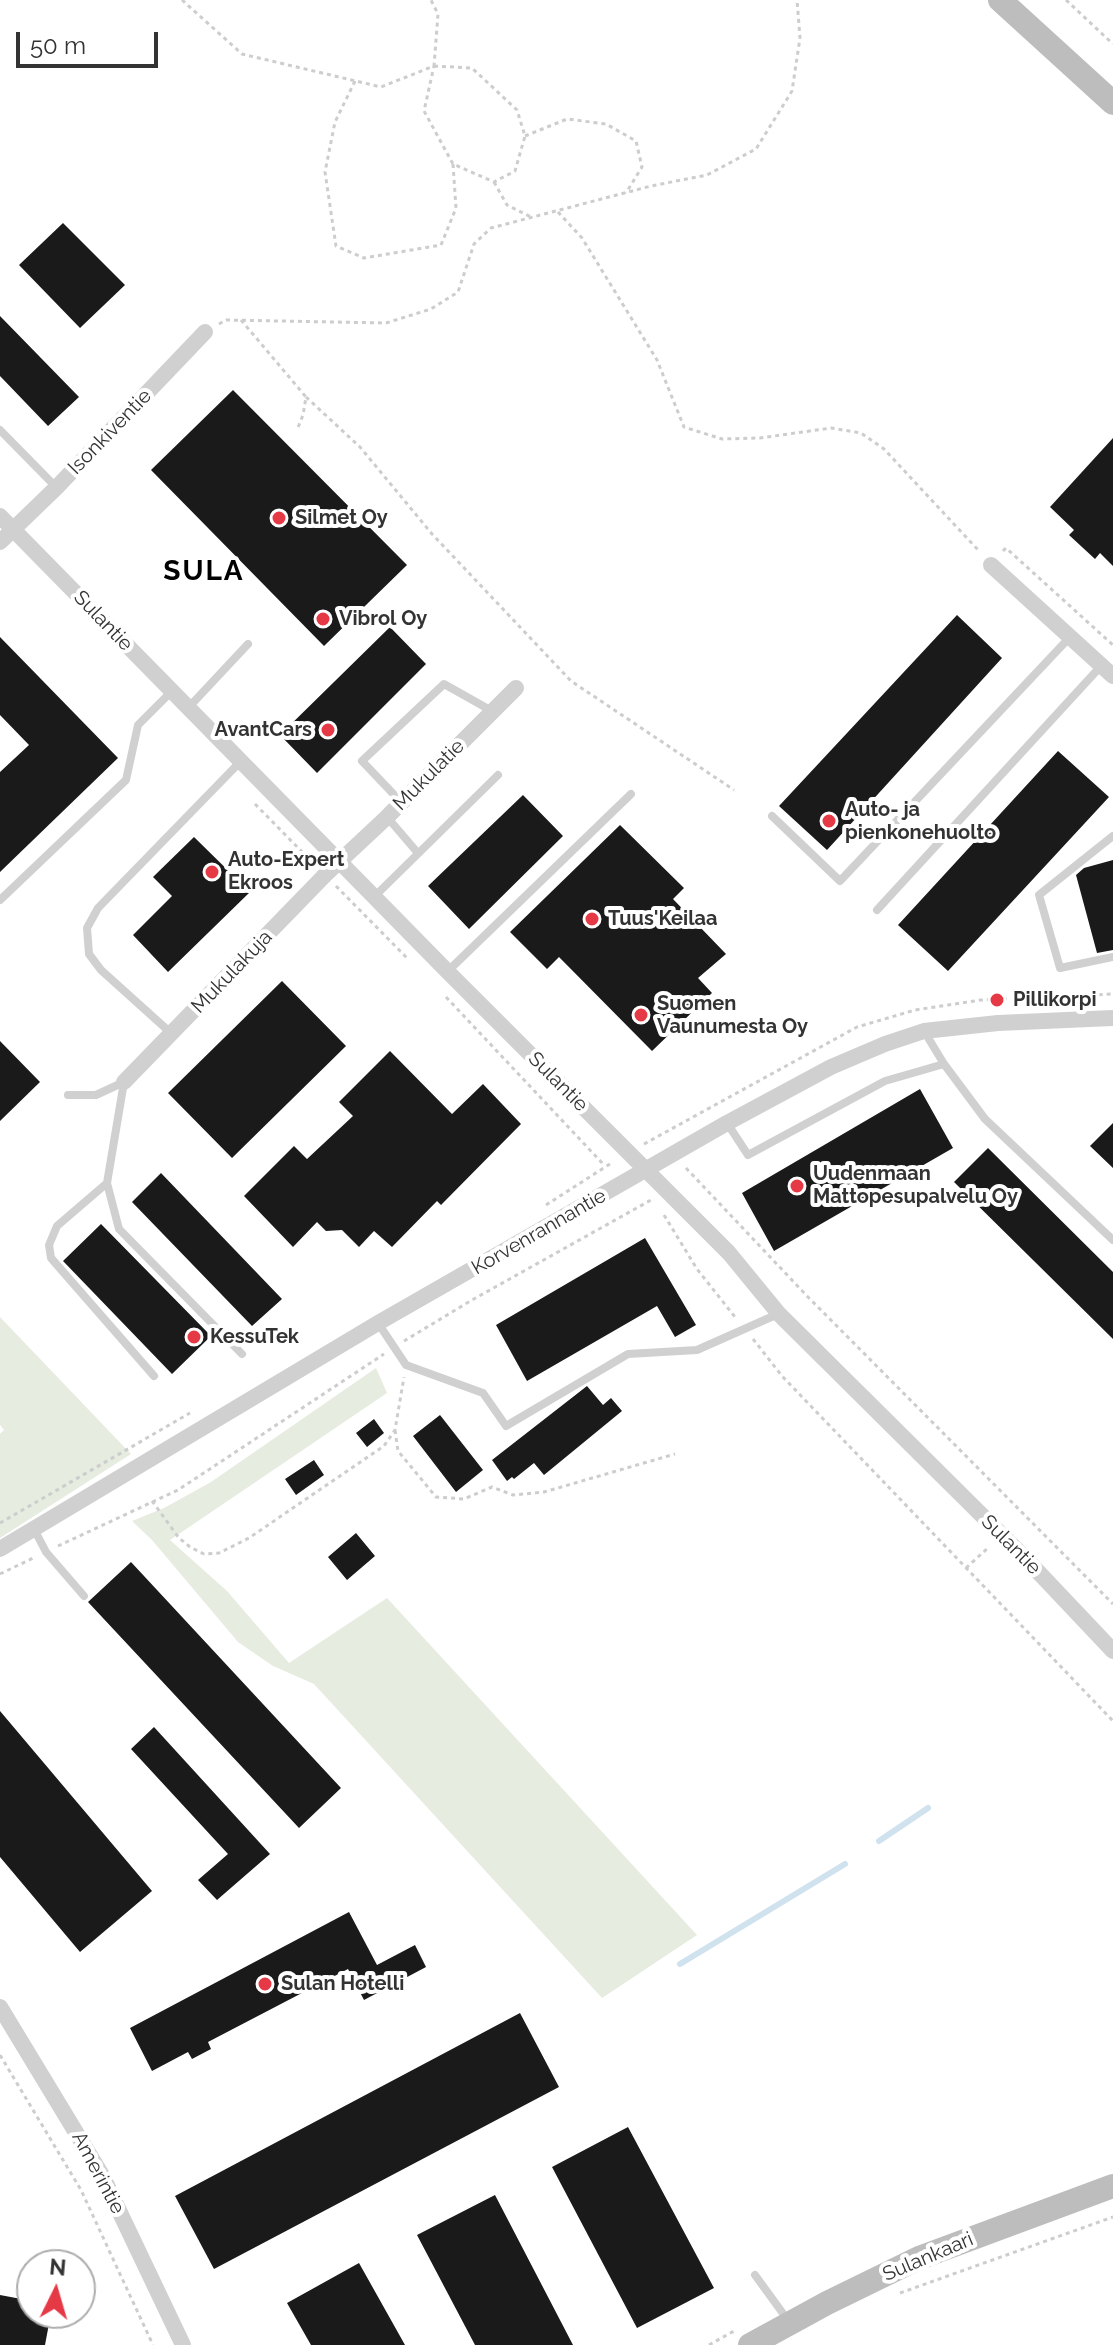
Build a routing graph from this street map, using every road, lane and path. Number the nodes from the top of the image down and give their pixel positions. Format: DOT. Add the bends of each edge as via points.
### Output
graph roads {
  1 [pos="182,0"];
  2 [pos="431,0"];
  3 [pos="797,0"];
  4 [pos="1000,0"];
  5 [pos="1066,0"];
  6 [pos="1113,44"];
  7 [pos="434,66"];
  8 [pos="355,81"];
  9 [pos="1113,103"];
  10 [pos="525,136"];
  11 [pos="453,164"];
  12 [pos="494,182"];
  13 [pos="626,193"];
  14 [pos="558,212"];
  15 [pos="534,218"];
  16 [pos="241,320"];
  17 [pos="205,332"];
  18 [pos="306,397"];
  19 [pos="0,430"];
  20 [pos="297,430"];
  21 [pos="57,487"];
  22 [pos="0,516"];
  23 [pos="14,530"];
  24 [pos="0,542"];
  25 [pos="991,565"];
  26 [pos="1070,636"];
  27 [pos="248,644"];
  28 [pos="1113,645"];
  29 [pos="1107,670"];
  30 [pos="516,688"];
  31 [pos="172,691"];
  32 [pos="188,708"];
  33 [pos="492,711"];
  34 [pos="241,761"];
  35 [pos="227,775"];
  36 [pos="498,775"];
  37 [pos="734,790"];
  38 [pos="631,794"];
  39 [pos="401,802"];
  40 [pos="772,816"];
  41 [pos="387,817"];
  42 [pos="1113,836"];
  43 [pos="417,852"];
  44 [pos="341,862"];
  45 [pos="325,875"];
  46 [pos="375,896"];
  47 [pos="0,900"];
  48 [pos="877,910"];
  49 [pos="1113,957"];
  50 [pos="409,960"];
  51 [pos="448,972"];
  52 [pos="441,992"];
  53 [pos="1113,1018"];
  54 [pos="924,1031"];
  55 [pos="172,1034"];
  56 [pos="944,1064"];
  57 [pos="124,1082"];
  58 [pos="68,1095"];
  59 [pos="727,1123"];
  60 [pos="605,1166"];
  61 [pos="648,1170"];
  62 [pos="107,1183"];
  63 [pos="661,1194"];
  64 [pos="1113,1240"];
  65 [pos="779,1314"];
  66 [pos="378,1323"];
  67 [pos="745,1329"];
  68 [pos="394,1347"];
  69 [pos="242,1354"];
  70 [pos="406,1365"];
  71 [pos="154,1376"];
  72 [pos="395,1430"];
  73 [pos="675,1454"];
  74 [pos="152,1501"];
  75 [pos="33,1529"];
  76 [pos="0,1549"];
  77 [pos="46,1552"];
  78 [pos="0,1574"];
  79 [pos="84,1596"];
  80 [pos="1113,1604"];
  81 [pos="1113,1651"];
  82 [pos="1113,1721"];
  83 [pos="0,2007"];
  84 [pos="0,2055"];
  85 [pos="1113,2186"];
  86 [pos="1113,2217"];
  87 [pos="755,2275"];
  88 [pos="897,2294"];
  89 [pos="790,2323"];
  90 [pos="153,2345"];
  91 [pos="183,2345"];
  92 [pos="750,2345"];
  1 -- 8 [label="path" via="242,54"];
  2 -- 7 [label="path" via="438,14"];
  3 -- 13 [label="path" via="800,38 792,91 756,149 707,175"];
  4 -- 9 [label="street"];
  5 -- 6 [label="path"];
  7 -- 8 [label="path" via="381,87"];
  7 -- 10 [label="path" via="472,68 517,110"];
  7 -- 11 [label="path" via="424,111"];
  8 -- 11 [label="path" via="335,122 325,172 336,246 364,258 441,245 456,208"];
  10 -- 12 [label="path" via="515,171"];
  10 -- 13 [label="path" via="567,119 606,124 636,141 642,167"];
  11 -- 12 [label="path"];
  12 -- 15 [label="path" via="507,205"];
  13 -- 14 [label="path"];
  14 -- 15 [label="path"];
  14 -- 25 [label="path" via="582,238 657,360 684,427 722,439 831,428 861,433 884,449"];
  15 -- 16 [label="path" via="491,228 474,244 458,292 431,309 386,323"];
  16 -- 17 [label="path" via="226,320"];
  16 -- 18 [label="path"];
  17 -- 21 [label="street, Isonkiventie"];
  18 -- 20 [label="path"];
  18 -- 37 [label="path" via="360,447 432,534 571,681"];
  19 -- 21 [label="lane"];
  21 -- 23 [label="street, Isonkiventie"];
  22 -- 23 [label="street, Sulantie"];
  23 -- 24 [label="street, Isonkiventie"];
  23 -- 31 [label="street, Sulantie"];
  25 -- 26 [label="street"];
  25 -- 28 [label="path" via="1006,548"];
  26 -- 29 [label="street"];
  26 -- 40 [label="lane" via="840,881"];
  27 -- 32 [label="lane"];
  29 -- 48 [label="lane"];
  30 -- 33 [label="street, Mukulatie"];
  31 -- 32 [label="street, Sulantie"];
  31 -- 47 [label="lane" via="138,725 126,780"];
  32 -- 34 [label="street, Sulantie"];
  33 -- 39 [label="street, Mukulatie"];
  33 -- 39 [label="lane" via="444,684 362,761"];
  34 -- 35 [label="lane"];
  34 -- 44 [label="street, Sulantie"];
  35 -- 45 [label="path"];
  35 -- 55 [label="lane" via="98,908 87,928 89,954 101,970"];
  36 -- 43 [label="lane"];
  38 -- 51 [label="lane"];
  39 -- 41 [label="street, Mukulatie"];
  41 -- 43 [label="lane"];
  41 -- 44 [label="street, Mukulatie"];
  42 -- 49 [label="lane" via="1039,895 1060,968"];
  43 -- 46 [label="lane"];
  44 -- 45 [label="street, Mukulakuja"];
  44 -- 46 [label="street, Sulantie"];
  45 -- 50 [label="path"];
  45 -- 55 [label="street, Mukulakuja"];
  46 -- 51 [label="street, Sulantie"];
  51 -- 61 [label="street, Sulantie"];
  52 -- 60 [label="path"];
  53 -- 54 [label="street, Korvenrannantie"];
  54 -- 56 [label="lane"];
  54 -- 59 [label="street, Korvenrannantie" via="831,1067"];
  55 -- 57 [label="street, Mukulakuja"];
  56 -- 59 [label="lane" via="885,1081 748,1155"];
  56 -- 64 [label="lane" via="985,1119"];
  57 -- 58 [label="lane" via="96,1095"];
  57 -- 62 [label="lane"];
  59 -- 61 [label="street, Korvenrannantie"];
  61 -- 63 [label="street, Sulantie"];
  61 -- 66 [label="street, Korvenrannantie"];
  62 -- 69 [label="lane" via="119,1229"];
  62 -- 71 [label="lane" via="57,1226 49,1245 51,1258"];
  63 -- 65 [label="street, Sulantie" via="729,1253"];
  63 -- 67 [label="path" via="697,1269"];
  63 -- 68 [label="path"];
  63 -- 80 [label="path" via="686,1168"];
  65 -- 67 [label="lane"];
  65 -- 81 [label="street, Sulantie"];
  66 -- 68 [label="lane"];
  66 -- 75 [label="street, Korvenrannantie"];
  67 -- 70 [label="lane" via="697,1350 628,1354 506,1426 483,1393"];
  67 -- 82 [label="path" via="782,1376"];
  68 -- 70 [label="lane"];
  68 -- 74 [label="path" via="178,1490"];
  70 -- 72 [label="path"];
  72 -- 73 [label="path" via="398,1451 436,1497 464,1499 492,1487 513,1495 544,1492"];
  72 -- 74 [label="path" via="384,1446 219,1553 204,1554 190,1547"];
  74 -- 77 [label="path"];
  75 -- 76 [label="street, Korvenrannantie"];
  75 -- 77 [label="lane"];
  77 -- 78 [label="path"];
  77 -- 79 [label="lane"];
  83 -- 91 [label="street, Amerintie" via="103,2177"];
  84 -- 90 [label="path" via="81,2190"];
  85 -- 89 [label="street, Sulankaari" via="919,2258"];
  86 -- 88 [label="path"];
  87 -- 89 [label="lane"];
  89 -- 92 [label="street, Sulankaari"];
}
